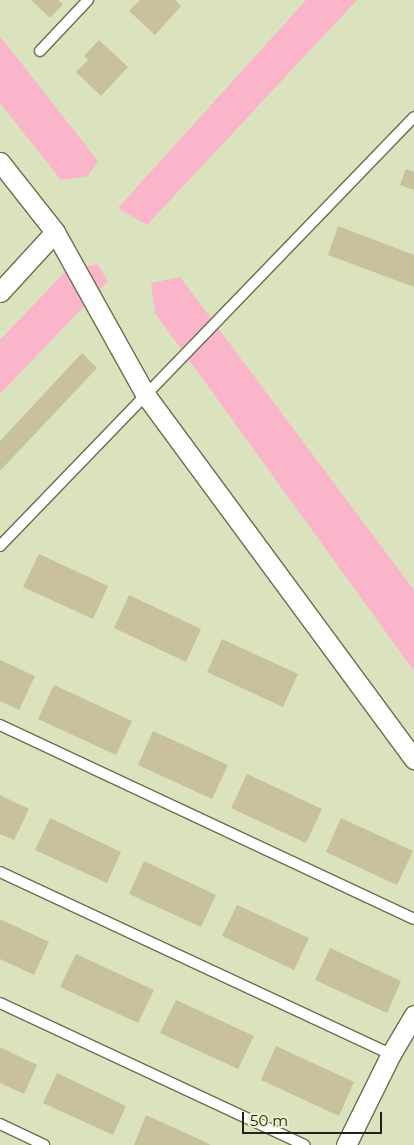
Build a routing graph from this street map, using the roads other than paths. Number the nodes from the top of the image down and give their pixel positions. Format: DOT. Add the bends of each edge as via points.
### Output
graph roads {
  1 [pos="88,0"];
  2 [pos="40,51"];
  3 [pos="414,117"];
  4 [pos="0,162"];
  5 [pos="55,232"];
  6 [pos="0,292"];
  7 [pos="147,397"];
  8 [pos="0,546"];
  9 [pos="0,724"];
  10 [pos="414,759"];
  11 [pos="0,872"];
  12 [pos="414,919"];
  13 [pos="0,1003"];
  14 [pos="414,1015"];
  15 [pos="391,1054"];
  16 [pos="0,1124"];
  17 [pos="44,1145"];
  18 [pos="304,1145"];
  19 [pos="346,1145"];
  1 -- 2 [label="lane"];
  3 -- 7 [label="lane"];
  4 -- 5 [label="street"];
  5 -- 6 [label="street"];
  5 -- 7 [label="street"];
  7 -- 8 [label="lane"];
  7 -- 10 [label="street"];
  9 -- 12 [label="lane"];
  11 -- 15 [label="lane"];
  13 -- 18 [label="lane"];
  14 -- 15 [label="street"];
  15 -- 19 [label="street"];
  16 -- 17 [label="lane"];
}
